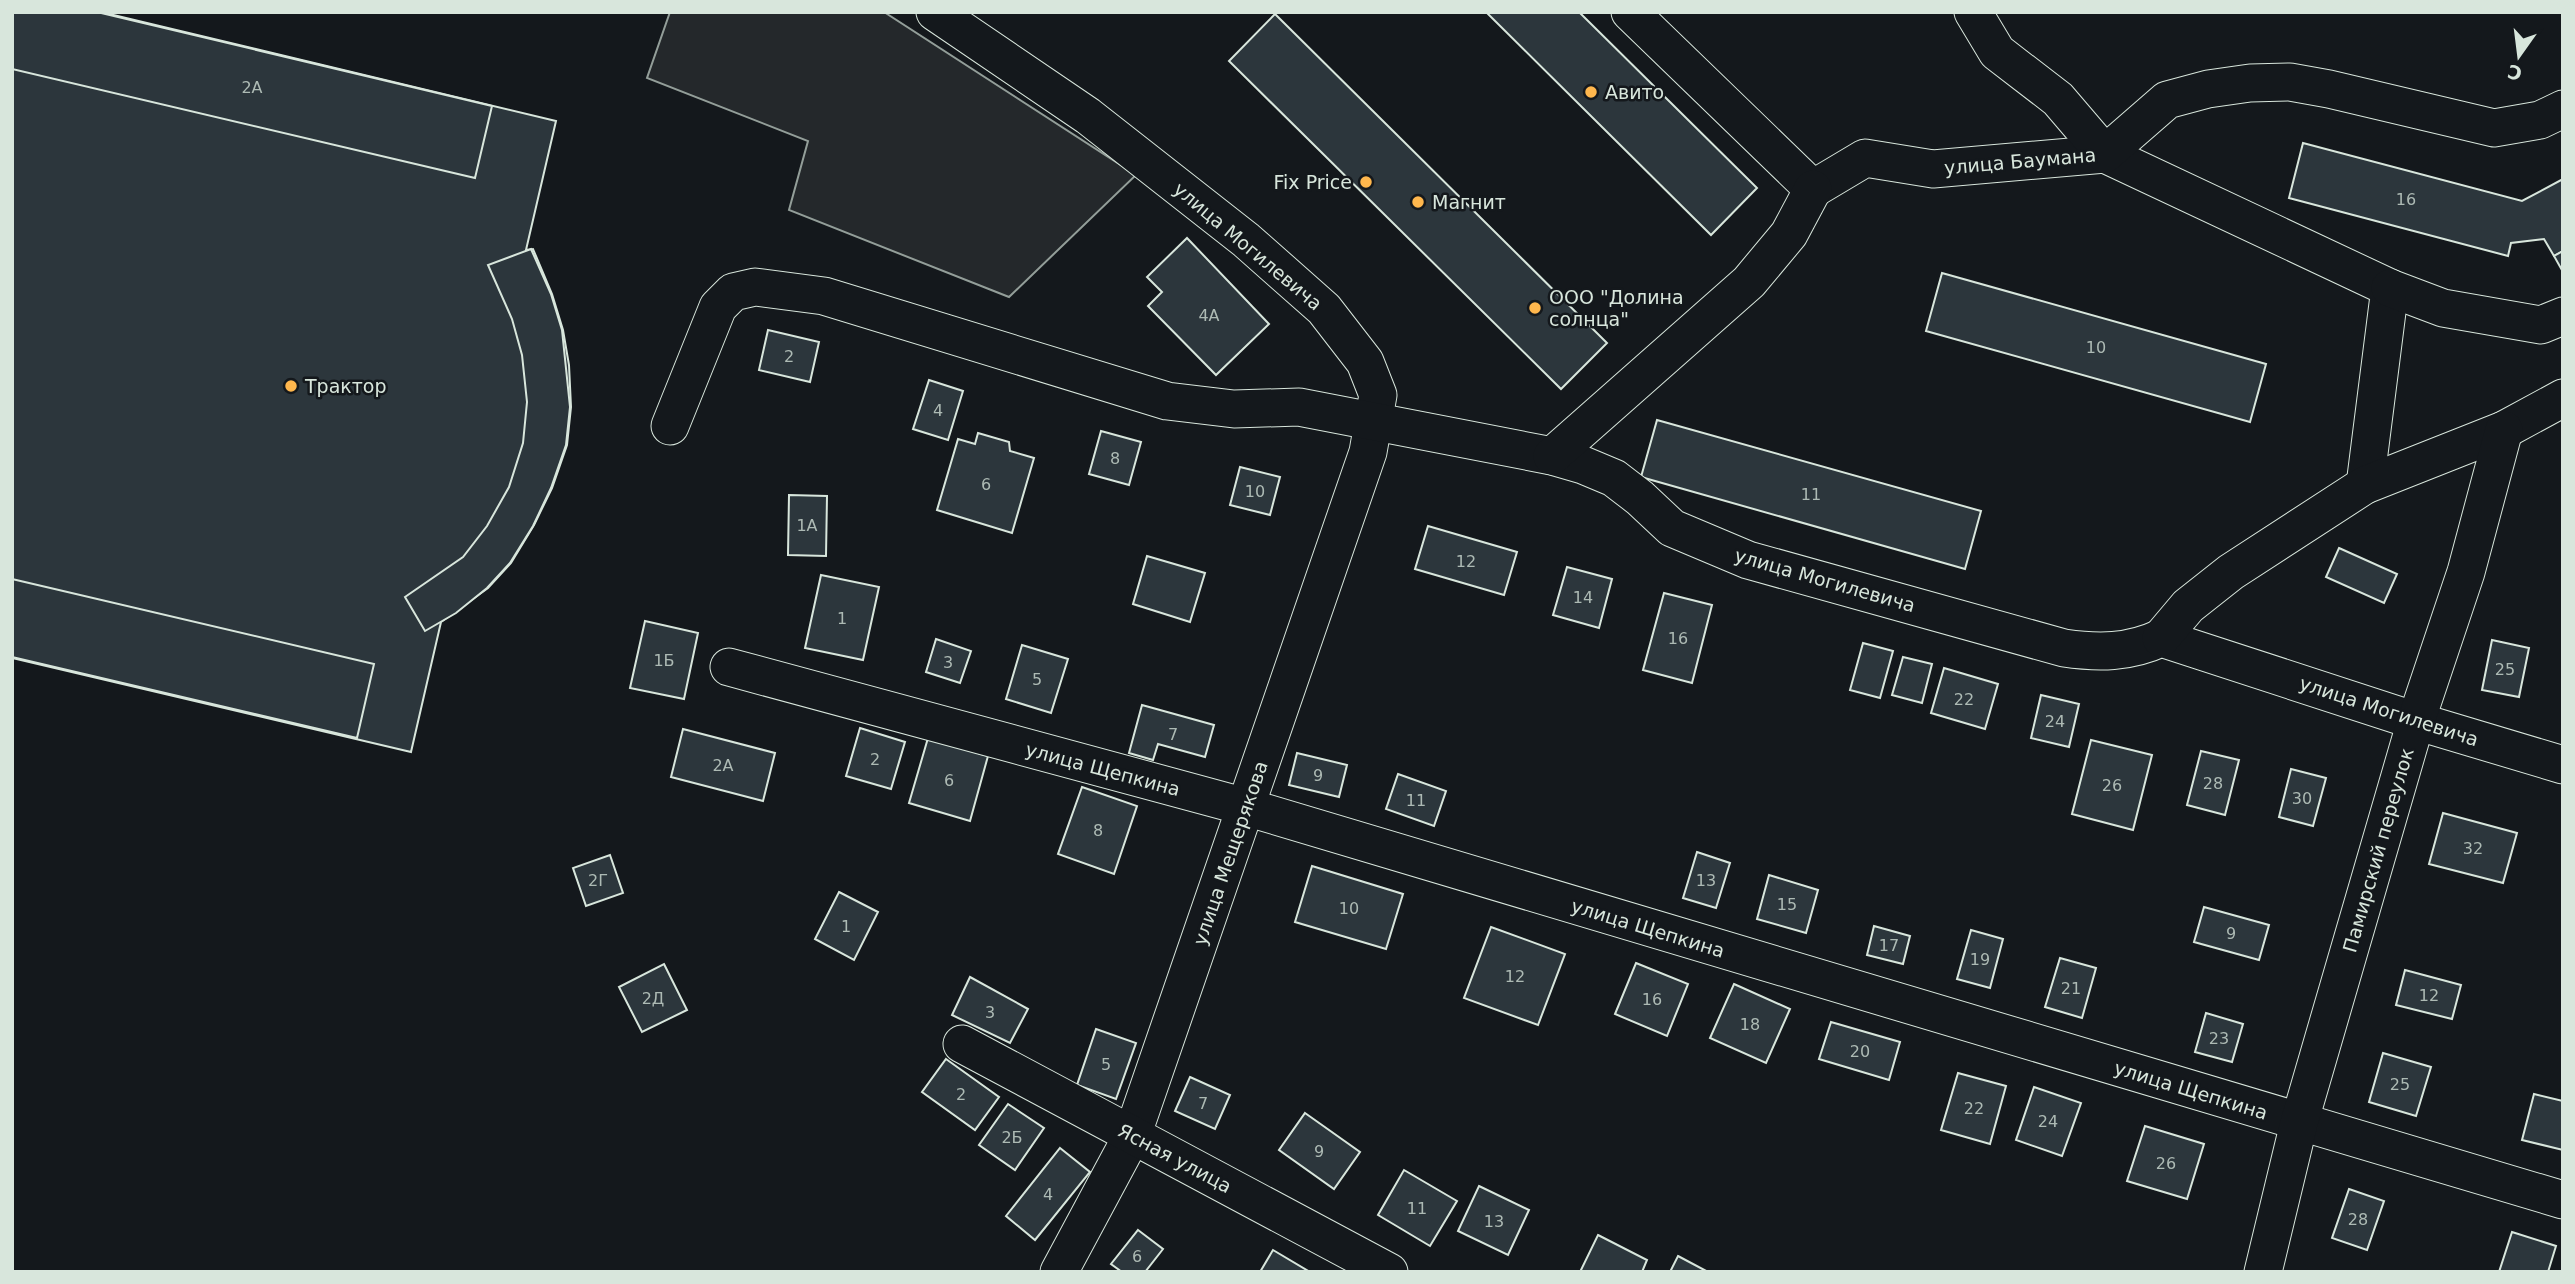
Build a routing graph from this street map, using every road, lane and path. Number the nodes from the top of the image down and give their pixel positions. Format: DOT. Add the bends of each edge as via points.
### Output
graph roads {
  1 [pos="935,12"];
  2 [pos="1630,12"];
  3 [pos="1973,12"];
  4 [pos="2563,109"];
  5 [pos="2105,153"];
  6 [pos="1813,189"];
  7 [pos="2390,288"];
  8 [pos="2563,316"];
  9 [pos="2563,398"];
  10 [pos="1374,423"];
  11 [pos="670,426"];
  12 [pos="2504,430"];
  13 [pos="1552,456"];
  14 [pos="2365,485"];
  15 [pos="2161,638"];
  16 [pos="729,667"];
  17 [pos="2416,721"];
  18 [pos="2563,765"];
  19 [pos="1245,807"];
  20 [pos="962,1044"];
  21 [pos="2299,1123"];
  22 [pos="1132,1136"];
  23 [pos="2563,1200"];
  24 [pos="1059,1272"];
  25 [pos="1389,1272"];
  26 [pos="2263,1272"];
  1 -- 10 [label="street, улица Могилевича" via="1088,116 1246,240 1324,309 1365,362 1378,395"];
  2 -- 6 [label="street"];
  3 -- 5 [label="street" via="1997,52 2058,99"];
  4 -- 5 [label="street" via="2540,120 2494,128 2329,89 2290,82 2250,83 2167,100"];
  5 -- 6 [label="street, улица Баумана" via="1933,169 1865,158"];
  5 -- 7 [label="street, улица Баумана"];
  6 -- 13 [label="street" via="1789,234 1749,282"];
  7 -- 8 [label="street, улица Баумана" via="2443,308 2541,325"];
  7 -- 14 [label="street"];
  9 -- 12 [label="street"];
  10 -- 11 [label="street" via="1299,407 1234,410 1167,401 824,296 755,287 733,292 718,307"];
  10 -- 13 [label="street, улица Могилевича"];
  10 -- 19 [label="street, улица Мещерякова" via="1368,452"];
  12 -- 14 [label="street"];
  12 -- 17 [label="street, Памирский переулок" via="2466,572"];
  13 -- 15 [label="street, улица Могилевича" via="1614,478 1672,528 1748,560 2064,648 2116,651"];
  14 -- 15 [label="street" via="2231,572 2188,606"];
  15 -- 17 [label="street, улица Могилевича"];
  16 -- 19 [label="street, улица Щепкина"];
  17 -- 18 [label="street, улица Могилевича"];
  17 -- 21 [label="street, Памирский переулок"];
  19 -- 21 [label="street, улица Щепкина"];
  19 -- 22 [label="street, улица Мещерякова"];
  20 -- 22 [label="street, Ясная улица"];
  21 -- 23 [label="street, улица Щепкина"];
  21 -- 26 [label="street, Памирский переулок"];
  22 -- 24 [label="street, улица Мещерякова"];
  22 -- 25 [label="street, Ясная улица"];
}
